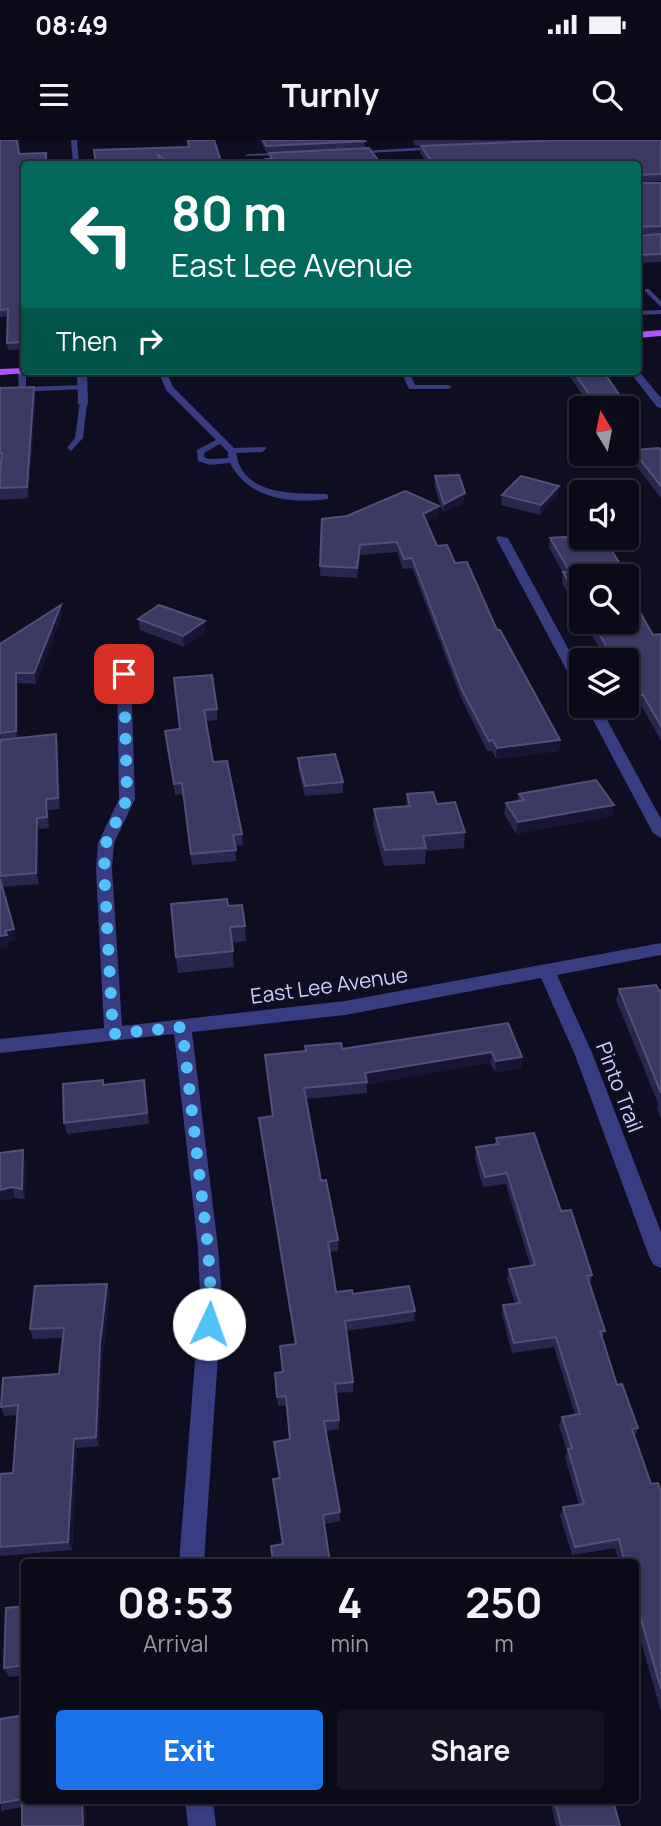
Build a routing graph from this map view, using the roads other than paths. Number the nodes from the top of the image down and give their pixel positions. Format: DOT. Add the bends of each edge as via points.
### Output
graph roads {
  1 [pos="74,140"];
  2 [pos="390,140"];
  3 [pos="245,148"];
  4 [pos="449,148"];
  5 [pos="341,152"];
  6 [pos="301,154"];
  7 [pos="399,154"];
  8 [pos="248,156"];
  9 [pos="76,161"];
  10 [pos="250,161"];
  11 [pos="648,290"];
  12 [pos="661,305"];
  13 [pos="661,312"];
  14 [pos="641,313"];
  15 [pos="661,333"];
  16 [pos="641,335"];
  17 [pos="21,371"];
  18 [pos="0,372"];
  19 [pos="23,375"];
  20 [pos="82,375"];
  21 [pos="164,375"];
  22 [pos="407,375"];
  23 [pos="637,375"];
  24 [pos="83,387"];
  25 [pos="448,387"];
  26 [pos="83,404"];
  27 [pos="661,405"];
  28 [pos="220,440"];
  29 [pos="71,448"];
  30 [pos="262,449"];
  31 [pos="232,455"];
  32 [pos="325,497"];
  33 [pos="502,538"];
  34 [pos="569,662"];
  35 [pos="124,674"];
  36 [pos="599,718"];
  37 [pos="661,833"];
  38 [pos="661,949"];
  39 [pos="547,972"];
  40 [pos="182,1027"];
  41 [pos="113,1034"];
  42 [pos="0,1046"];
  43 [pos="660,1254"];
  44 [pos="191,1559"];
  45 [pos="199,1804"];
  46 [pos="202,1826"];
  1 -- 9 [label="street"];
  2 -- 7 [label="street"];
  3 -- 8 [label="street"];
  4 -- 7 [label="street"];
  5 -- 7 [label="street"];
  6 -- 8 [label="street"];
  8 -- 10 [label="street"];
  11 -- 12 [label="lane"];
  13 -- 14 [label="lane"];
  15 -- 16 [label="main road"];
  17 -- 18 [label="main road"];
  19 -- 24 [label="lane" via="22,390"];
  20 -- 24 [label="street"];
  21 -- 28 [label="lane" via="169,388"];
  22 -- 25 [label="lane" via="412,387"];
  23 -- 27 [label="street"];
  24 -- 26 [label="street"];
  26 -- 29 [label="lane" via="79,438"];
  28 -- 31 [label="lane"];
  28 -- 31 [label="lane" via="200,452 201,458 210,462"];
  30 -- 31 [label="lane"];
  31 -- 32 [label="lane" via="239,475 257,489"];
  33 -- 34 [label="street"];
  35 -- 41 [label="street" via="127,799 106,843 104,869"];
  36 -- 37 [label="street"];
  38 -- 39 [label="street, East Lee Avenue"];
  39 -- 40 [label="street, East Lee Avenue" via="345,1008"];
  39 -- 43 [label="street, Pinto Trail"];
  40 -- 41 [label="street, East Lee Avenue"];
  40 -- 44 [label="street" via="211,1297"];
  41 -- 42 [label="street, East Lee Avenue"];
  45 -- 46 [label="street"];
}
